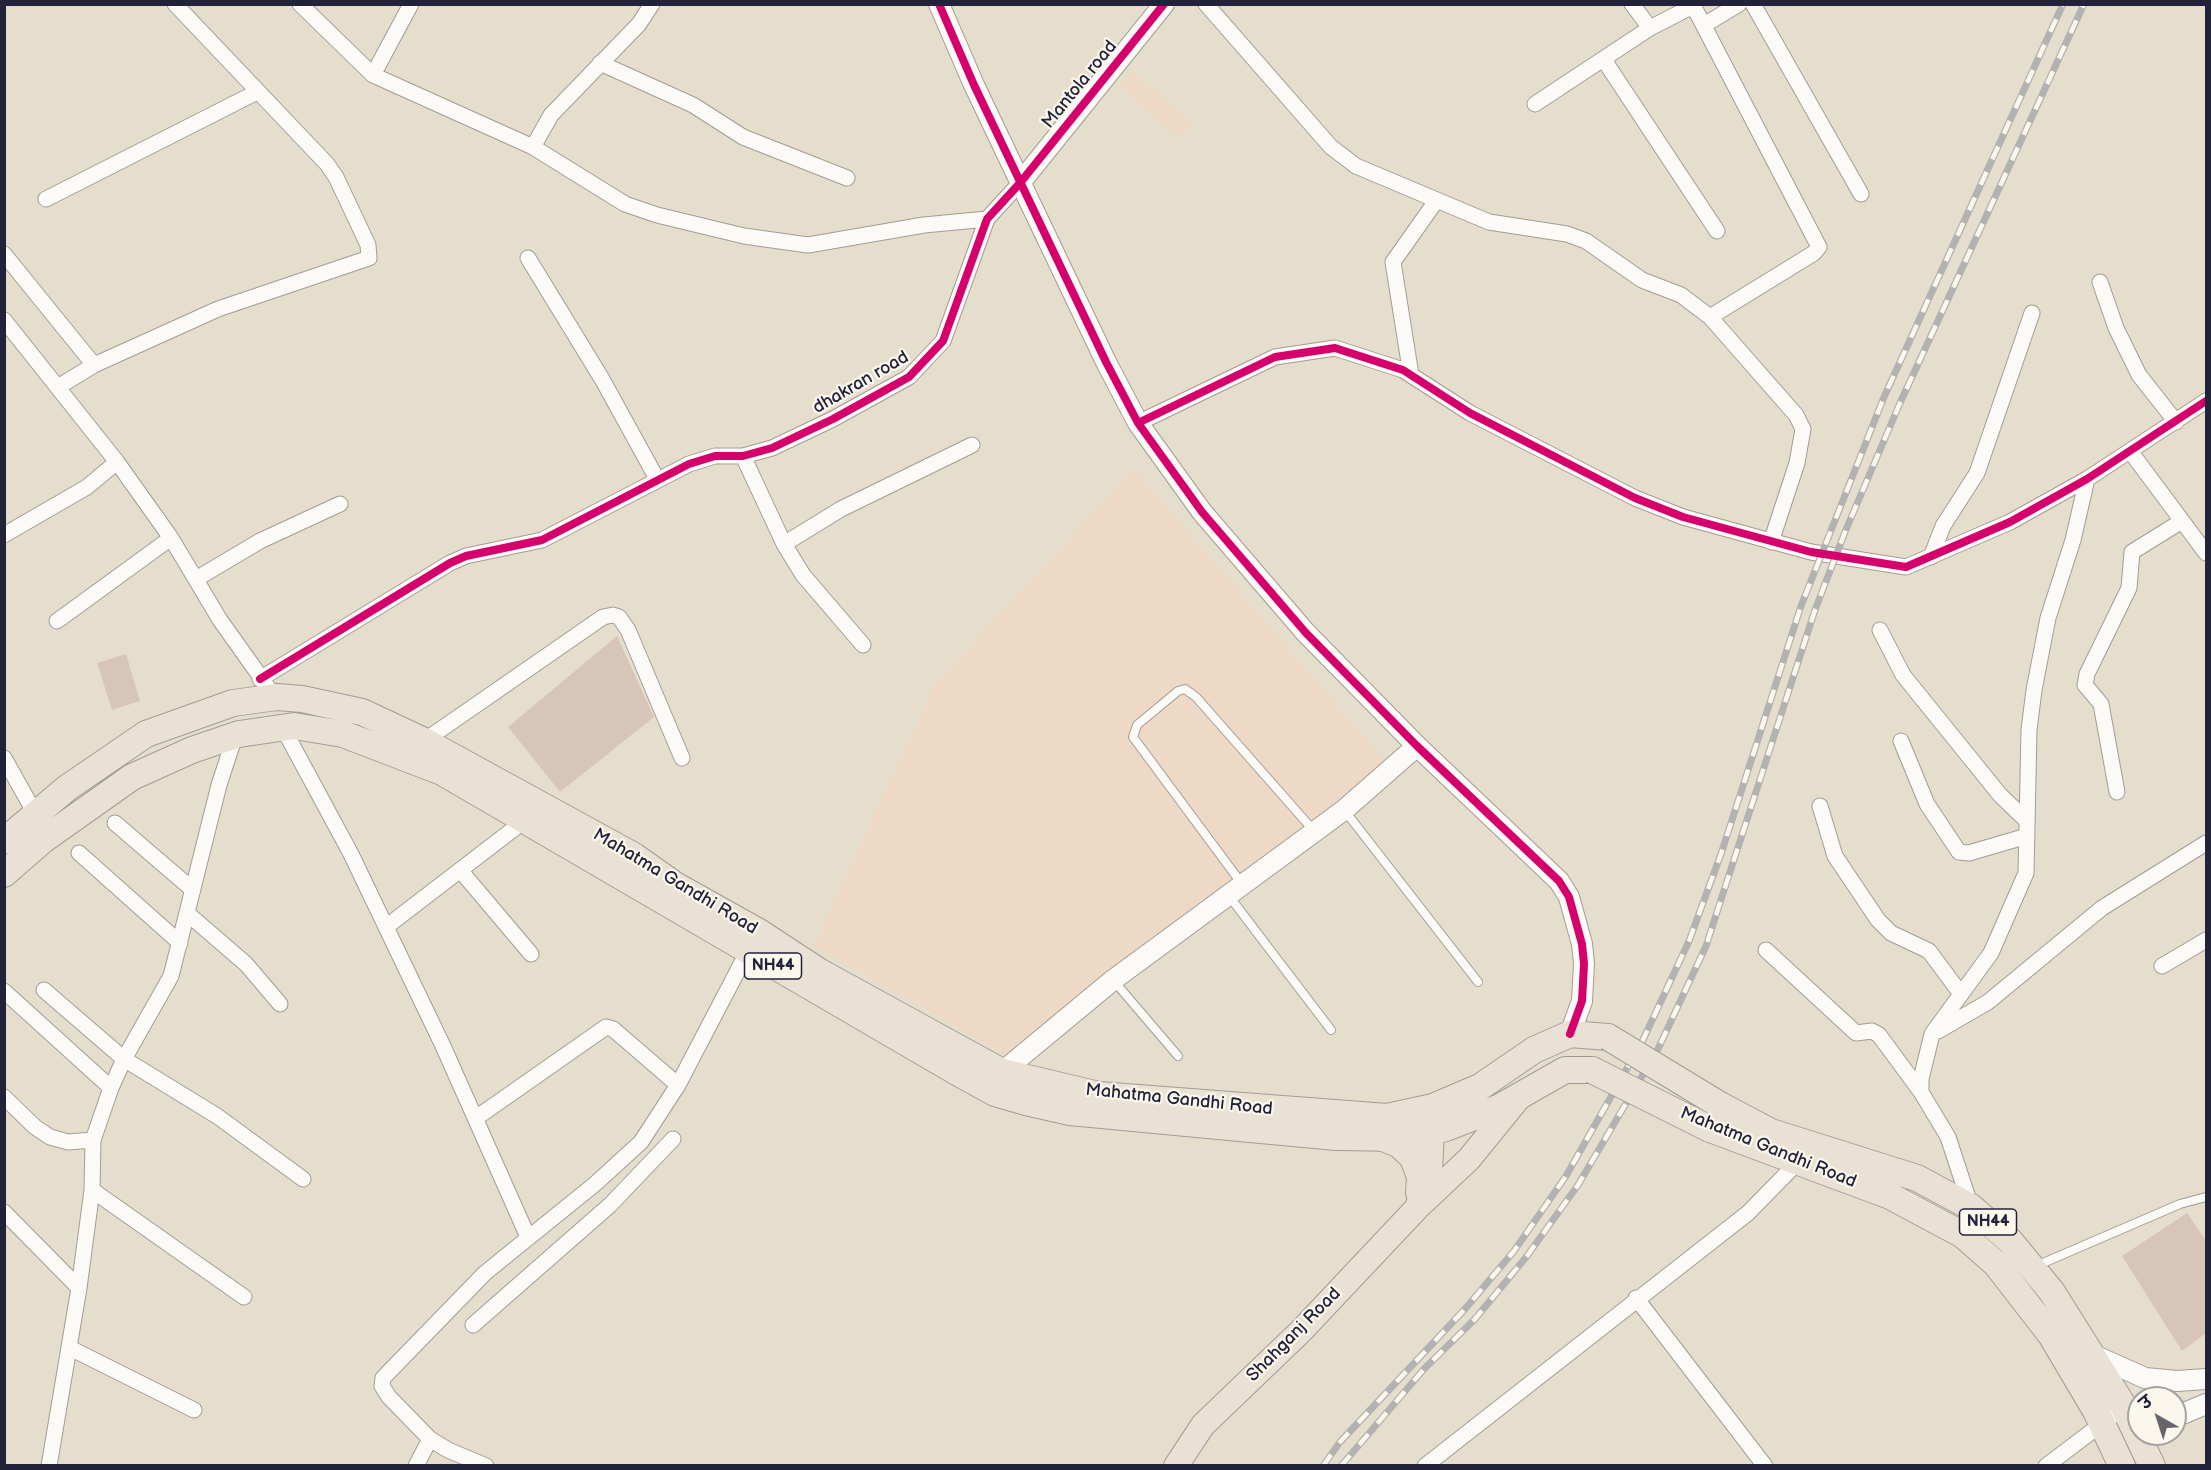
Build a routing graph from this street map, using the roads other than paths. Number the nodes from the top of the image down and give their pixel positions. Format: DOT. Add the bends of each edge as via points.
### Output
graph roads {
  1 [pos="175,4"];
  2 [pos="300,4"];
  3 [pos="411,4"];
  4 [pos="652,4"];
  5 [pos="939,4"];
  6 [pos="1164,4"];
  7 [pos="1206,4"];
  8 [pos="1632,4"];
  9 [pos="1739,4"];
  10 [pos="1753,4"];
  11 [pos="1704,25"];
  12 [pos="1650,28"];
  13 [pos="1604,60"];
  14 [pos="600,63"];
  15 [pos="373,75"];
  16 [pos="257,92"];
  17 [pos="1535,104"];
  18 [pos="533,147"];
  19 [pos="847,178"];
  20 [pos="1020,183"];
  21 [pos="1861,194"];
  22 [pos="46,199"];
  23 [pos="1436,201"];
  24 [pos="985,225"];
  25 [pos="1716,231"];
  26 [pos="4,254"];
  27 [pos="528,258"];
  28 [pos="2100,282"];
  29 [pos="2032,313"];
  30 [pos="1710,317"];
  31 [pos="4,320"];
  32 [pos="94,365"];
  33 [pos="1411,375"];
  34 [pos="58,387"];
  35 [pos="2206,401"];
  36 [pos="2176,422"];
  37 [pos="1138,423"];
  38 [pos="972,445"];
  39 [pos="2130,451"];
  40 [pos="743,456"];
  41 [pos="117,462"];
  42 [pos="2087,478"];
  43 [pos="657,479"];
  44 [pos="340,504"];
  45 [pos="2182,521"];
  46 [pos="4,535"];
  47 [pos="171,538"];
  48 [pos="1771,542"];
  49 [pos="784,544"];
  50 [pos="2206,553"];
  51 [pos="1931,557"];
  52 [pos="196,579"];
  53 [pos="57,621"];
  54 [pos="1880,630"];
  55 [pos="863,645"];
  56 [pos="269,688"];
  57 [pos="283,728"];
  58 [pos="235,736"];
  59 [pos="424,741"];
  60 [pos="1901,741"];
  61 [pos="1417,746"];
  62 [pos="4,758"];
  63 [pos="682,758"];
  64 [pos="2117,792"];
  65 [pos="1820,806"];
  66 [pos="1344,810"];
  67 [pos="36,815"];
  68 [pos="2026,820"];
  69 [pos="524,821"];
  70 [pos="115,823"];
  71 [pos="1315,832"];
  72 [pos="2027,836"];
  73 [pos="4,841"];
  74 [pos="2206,843"];
  75 [pos="79,853"];
  76 [pos="460,870"];
  77 [pos="4,874"];
  78 [pos="193,890"];
  79 [pos="1236,891"];
  80 [pos="188,914"];
  81 [pos="386,927"];
  82 [pos="2206,940"];
  83 [pos="180,943"];
  84 [pos="1766,950"];
  85 [pos="748,951"];
  86 [pos="531,954"];
  87 [pos="2162,966"];
  88 [pos="1113,980"];
  89 [pos="1478,982"];
  90 [pos="44,990"];
  91 [pos="4,991"];
  92 [pos="1961,994"];
  93 [pos="280,1004"];
  94 [pos="1331,1030"];
  95 [pos="1932,1034"];
  96 [pos="1570,1035"];
  97 [pos="1178,1056"];
  98 [pos="123,1059"];
  99 [pos="1002,1072"];
  100 [pos="678,1086"];
  101 [pos="111,1088"];
  102 [pos="1921,1092"];
  103 [pos="1522,1094"];
  104 [pos="4,1097"];
  105 [pos="476,1118"];
  106 [pos="1434,1119"];
  107 [pos="674,1139"];
  108 [pos="1383,1139"];
  109 [pos="93,1140"];
  110 [pos="1797,1163"];
  111 [pos="303,1179"];
  112 [pos="92,1190"];
  113 [pos="2206,1197"];
  114 [pos="1971,1207"];
  115 [pos="1417,1208"];
  116 [pos="4,1212"];
  117 [pos="578,1213"];
  118 [pos="528,1237"];
  119 [pos="2032,1268"];
  120 [pos="80,1288"];
  121 [pos="244,1297"];
  122 [pos="1636,1298"];
  123 [pos="473,1325"];
  124 [pos="70,1348"];
  125 [pos="2089,1353"];
  126 [pos="2206,1379"];
  127 [pos="2206,1404"];
  128 [pos="2124,1407"];
  129 [pos="194,1410"];
  130 [pos="2187,1412"];
  131 [pos="2102,1423"];
  132 [pos="430,1439"];
  133 [pos="2150,1449"];
  134 [pos="49,1466"];
  135 [pos="416,1466"];
  136 [pos="486,1466"];
  137 [pos="1176,1466"];
  138 [pos="1425,1466"];
  139 [pos="1765,1466"];
  140 [pos="2046,1466"];
  141 [pos="2122,1466"];
  1 -- 16 [label="street"];
  2 -- 15 [label="street"];
  3 -- 15 [label="street"];
  4 -- 14 [label="street" via="639,24"];
  5 -- 20 [label="street"];
  6 -- 20 [label="street, Mantola road"];
  7 -- 23 [label="street" via="1331,147 1367,173"];
  8 -- 12 [label="street"];
  9 -- 11 [label="street"];
  10 -- 21 [label="street"];
  11 -- 12 [label="street" via="1691,8"];
  11 -- 30 [label="street" via="1818,247 1814,254"];
  12 -- 13 [label="street"];
  13 -- 17 [label="street"];
  13 -- 25 [label="street"];
  14 -- 18 [label="street" via="551,115"];
  14 -- 19 [label="street" via="693,105 743,137"];
  15 -- 18 [label="street"];
  16 -- 22 [label="street"];
  16 -- 32 [label="street" via="336,177 370,250 369,258 218,309"];
  18 -- 24 [label="street" via="625,204 781,243 808,245 924,225"];
  20 -- 24 [label="street"];
  20 -- 37 [label="street"];
  23 -- 30 [label="street" via="1489,222 1567,234 1586,241 1642,280 1681,296"];
  23 -- 33 [label="street" via="1393,262"];
  24 -- 40 [label="street, dhakran road" via="946,334 923,364 909,377 833,419 772,448"];
  26 -- 32 [label="street"];
  27 -- 43 [label="street"];
  28 -- 36 [label="street" via="2116,328 2139,375"];
  29 -- 51 [label="street" via="1977,472 1943,526"];
  30 -- 48 [label="street" via="1801,422 1800,453"];
  31 -- 34 [label="street"];
  32 -- 34 [label="street"];
  33 -- 37 [label="street" via="1335,348 1285,354"];
  33 -- 48 [label="street" via="1470,413 1635,498 1683,517"];
  34 -- 41 [label="street"];
  35 -- 36 [label="street"];
  36 -- 39 [label="street"];
  37 -- 61 [label="street" via="1202,512 1299,624"];
  38 -- 49 [label="street" via="841,509"];
  39 -- 42 [label="street"];
  39 -- 45 [label="street"];
  40 -- 43 [label="street, dhakran road" via="715,456"];
  40 -- 49 [label="street"];
  41 -- 46 [label="street" via="87,488"];
  41 -- 47 [label="street"];
  42 -- 51 [label="street" via="2010,522"];
  42 -- 68 [label="street" via="2073,540 2048,618 2034,690"];
  43 -- 56 [label="street, dhakran road" via="542,540 466,556 450,564"];
  44 -- 52 [label="street" via="260,541"];
  45 -- 50 [label="street"];
  45 -- 64 [label="street" via="2132,552 2129,588 2087,674 2085,685 2101,704"];
  47 -- 52 [label="street"];
  47 -- 53 [label="street"];
  48 -- 51 [label="street" via="1906,567"];
  49 -- 55 [label="street" via="803,575"];
  52 -- 56 [label="street"];
  54 -- 68 [label="street" via="1903,675 2000,795"];
  56 -- 59 [label="highway, Mahatma Gandhi Road / NH44" via="362,711"];
  56 -- 67 [label="highway, Mahatma Gandhi Road / NH44" via="146,734"];
  57 -- 58 [label="highway, Mahatma Gandhi Road / NH44"];
  57 -- 69 [label="highway, Mahatma Gandhi Road / NH44" via="294,726 343,734 442,772"];
  57 -- 81 [label="street"];
  58 -- 77 [label="highway, Mahatma Gandhi Road / NH44" via="132,777 43,840"];
  58 -- 78 [label="street"];
  59 -- 63 [label="street" via="603,617 613,615 628,630"];
  59 -- 99 [label="highway, Mahatma Gandhi Road / NH44" via="634,856 820,972"];
  60 -- 72 [label="street" via="1927,804 1959,852 1969,853"];
  61 -- 66 [label="street"];
  61 -- 96 [label="street" via="1545,867 1569,897 1582,944 1585,984"];
  62 -- 67 [label="street"];
  65 -- 92 [label="street" via="1835,856 1878,920 1891,933 1929,951"];
  66 -- 71 [label="street"];
  66 -- 89 [label="lane"];
  67 -- 73 [label="highway, Mahatma Gandhi Road / NH44"];
  68 -- 72 [label="street"];
  69 -- 76 [label="street"];
  69 -- 85 [label="highway, Mahatma Gandhi Road / NH44"];
  70 -- 78 [label="street"];
  71 -- 79 [label="street"];
  71 -- 79 [label="lane" via="1196,697 1185,689 1178,691 1137,725 1133,737"];
  72 -- 92 [label="street" via="2026,873 1991,953"];
  74 -- 95 [label="street" via="2102,908 1988,1002"];
  75 -- 83 [label="street"];
  76 -- 81 [label="street"];
  76 -- 86 [label="street"];
  78 -- 80 [label="street"];
  79 -- 88 [label="street"];
  79 -- 94 [label="lane"];
  80 -- 83 [label="street"];
  80 -- 93 [label="street" via="246,964"];
  81 -- 105 [label="street"];
  82 -- 87 [label="street"];
  83 -- 98 [label="street" via="171,976"];
  84 -- 102 [label="street" via="1856,1033 1872,1031 1879,1035"];
  85 -- 100 [label="street"];
  85 -- 108 [label="highway, Mahatma Gandhi Road / NH44" via="955,1071 1016,1099 1070,1112"];
  88 -- 97 [label="lane"];
  88 -- 99 [label="street"];
  90 -- 98 [label="street"];
  91 -- 101 [label="street"];
  92 -- 95 [label="street"];
  95 -- 102 [label="street"];
  96 -- 106 [label="highway, Mahatma Gandhi Road / NH44" via="1534,1050"];
  96 -- 114 [label="highway, Mahatma Gandhi Road / NH44, bridge" via="1608,1037 1771,1132 1917,1178"];
  98 -- 101 [label="street"];
  98 -- 111 [label="street" via="217,1116"];
  99 -- 106 [label="highway, Mahatma Gandhi Road / NH44" via="1099,1095 1224,1107"];
  100 -- 105 [label="street" via="606,1027"];
  100 -- 117 [label="street" via="641,1142"];
  101 -- 109 [label="street"];
  102 -- 114 [label="street" via="1948,1137"];
  103 -- 106 [label="highway, Mahatma Gandhi Road / NH44" via="1500,1107"];
  103 -- 110 [label="highway, Mahatma Gandhi Road / NH44, bridge" via="1565,1070 1592,1070 1710,1129"];
  103 -- 115 [label="main road, Shahganj Road" via="1469,1159"];
  104 -- 109 [label="street" via="50,1137 68,1142"];
  105 -- 118 [label="street"];
  106 -- 108 [label="highway, Mahatma Gandhi Road / NH44" via="1404,1138"];
  106 -- 115 [label="main road, Shahganj Road" via="1430,1170"];
  107 -- 117 [label="street"];
  108 -- 115 [label="main road" via="1406,1150 1416,1166"];
  109 -- 112 [label="street"];
  110 -- 122 [label="street" via="1748,1213"];
  110 -- 131 [label="highway, Mahatma Gandhi Road / NH44" via="1890,1196 1963,1235 1996,1264 2051,1335"];
  112 -- 120 [label="street"];
  112 -- 121 [label="street"];
  113 -- 119 [label="lane" via="2180,1204"];
  114 -- 119 [label="highway, Mahatma Gandhi Road / NH44" via="2010,1241"];
  115 -- 137 [label="main road, Shahganj Road" via="1301,1331 1203,1425"];
  116 -- 120 [label="street"];
  117 -- 118 [label="street"];
  117 -- 123 [label="street"];
  118 -- 132 [label="street" via="485,1273 382,1378 389,1397"];
  119 -- 125 [label="highway, Mahatma Gandhi Road / NH44" via="2052,1292"];
  120 -- 124 [label="street"];
  122 -- 138 [label="street"];
  122 -- 139 [label="street"];
  124 -- 129 [label="street"];
  124 -- 134 [label="street"];
  125 -- 126 [label="street" via="2145,1378"];
  125 -- 128 [label="highway, Mahatma Gandhi Road / NH44"];
  127 -- 130 [label="street"];
  128 -- 131 [label="street"];
  128 -- 133 [label="highway, Mahatma Gandhi Road / NH44"];
  131 -- 140 [label="street"];
  131 -- 141 [label="highway, Mahatma Gandhi Road / NH44"];
  132 -- 135 [label="street"];
  132 -- 136 [label="street"];
}
